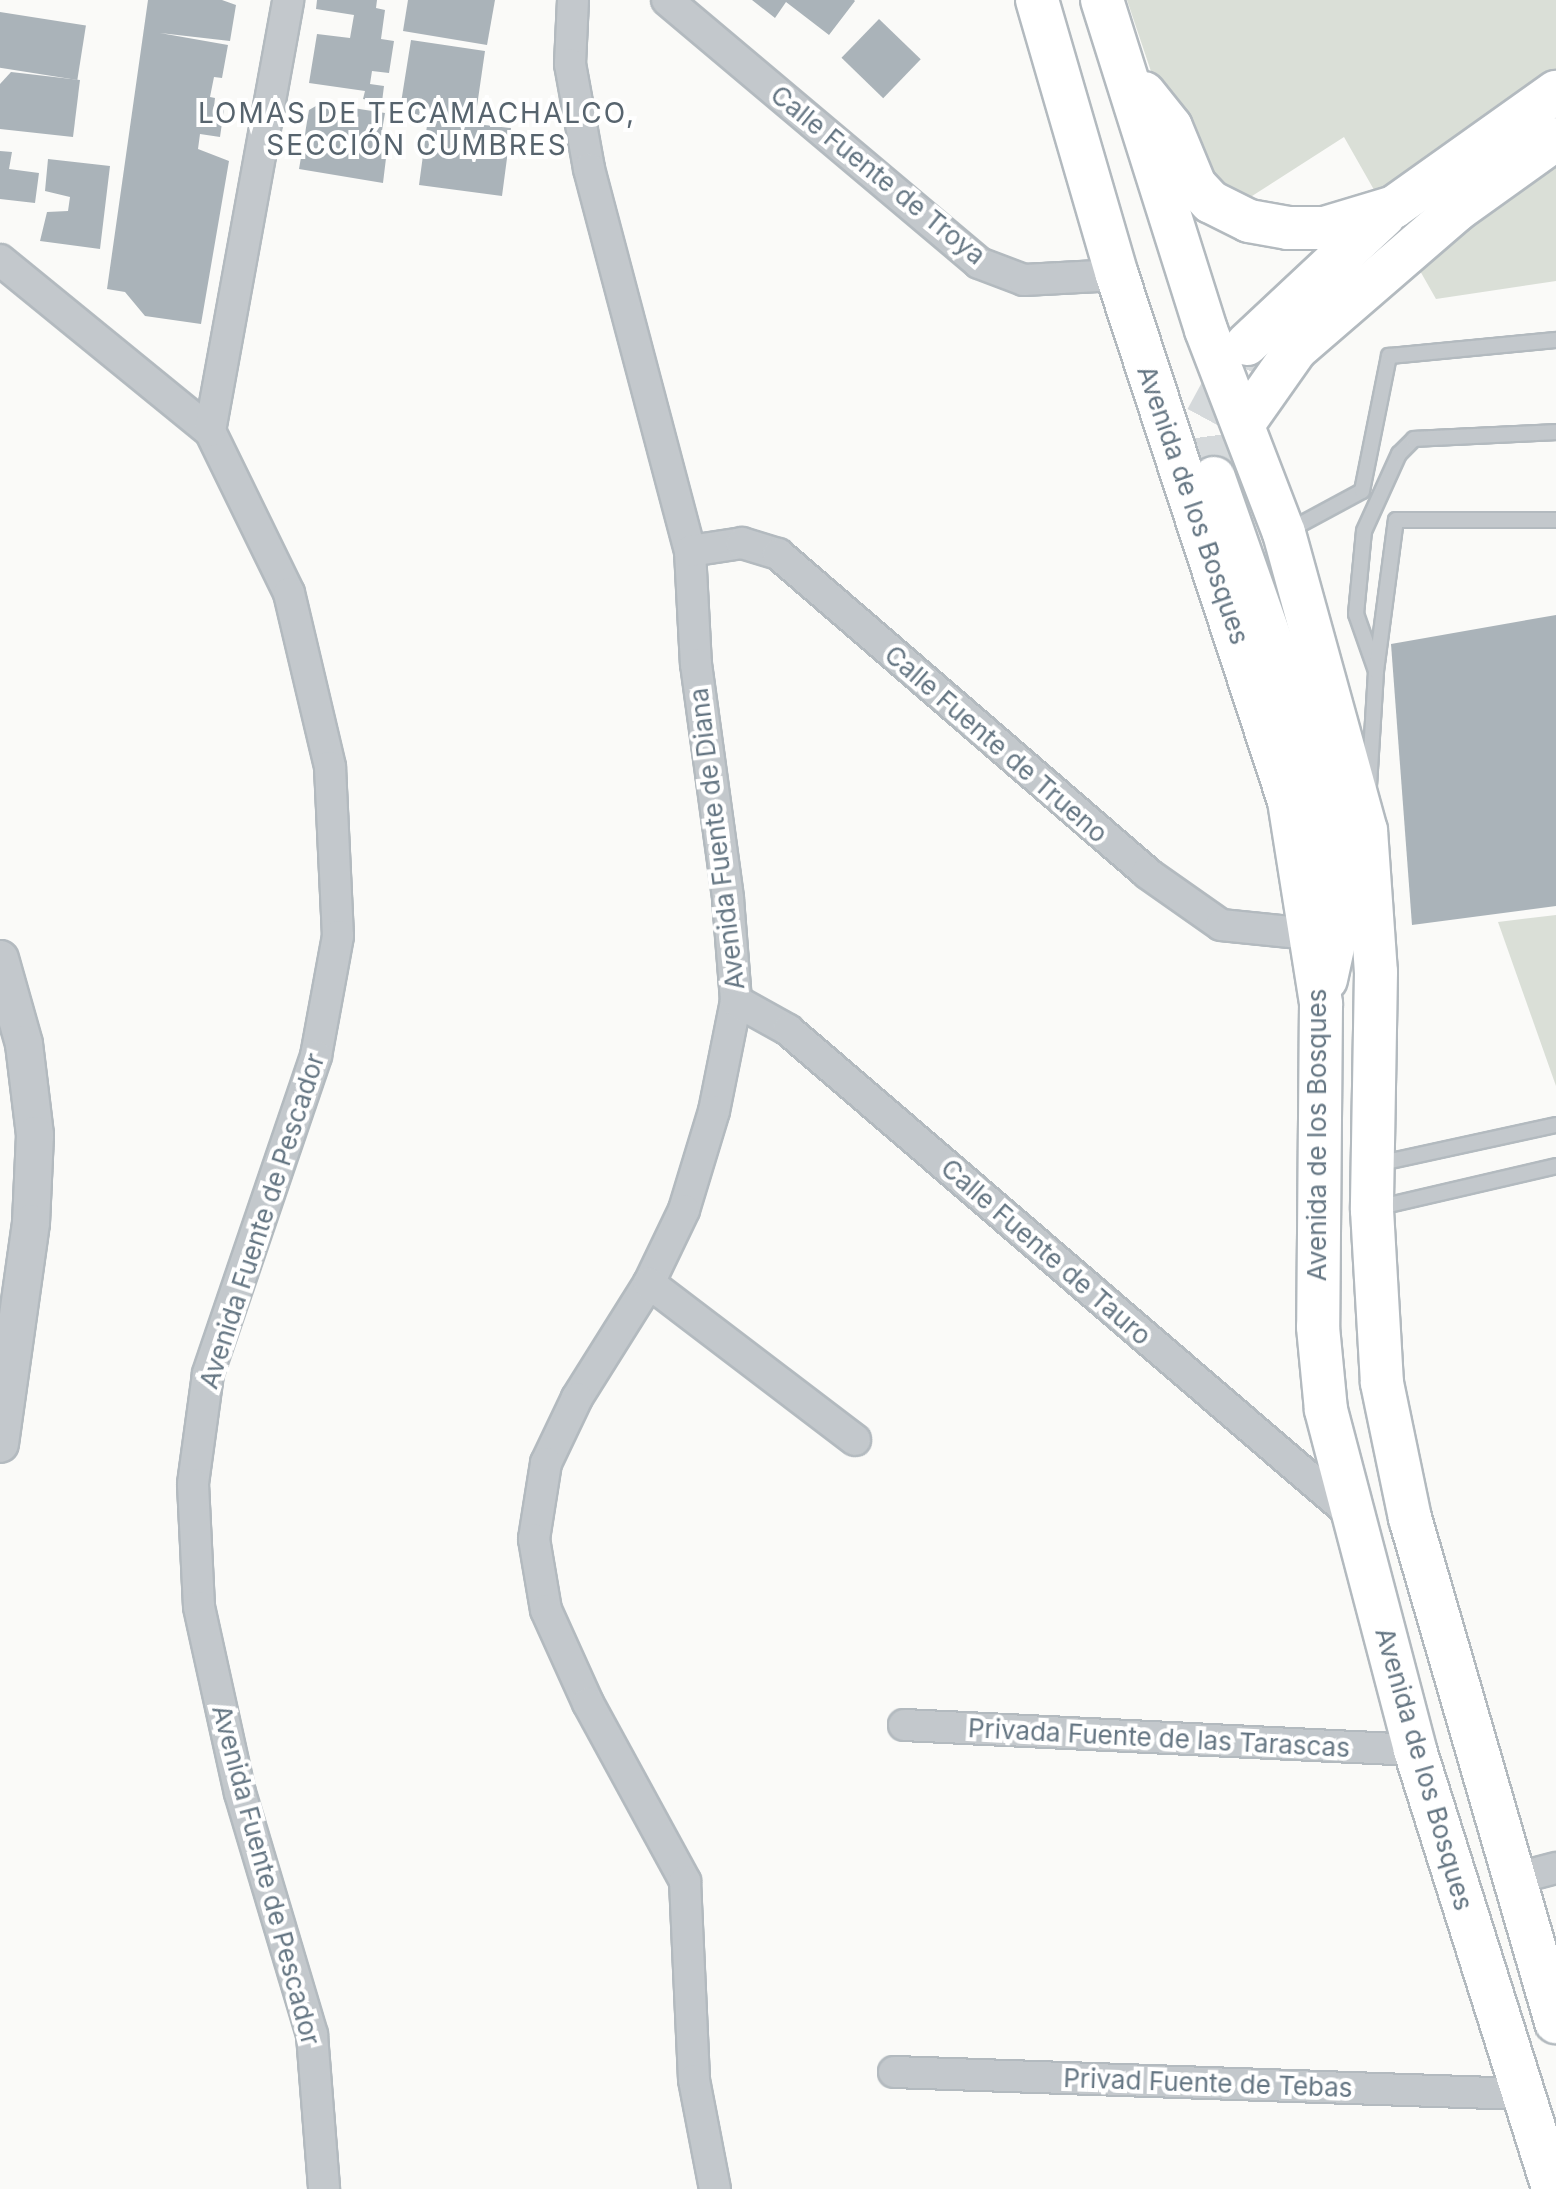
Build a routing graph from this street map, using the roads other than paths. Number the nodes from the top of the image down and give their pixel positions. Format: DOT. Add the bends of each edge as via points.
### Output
graph roads {
  1 [pos="288,0"];
  2 [pos="573,0"];
  3 [pos="667,0"];
  4 [pos="1017,0"];
  5 [pos="1037,0"];
  6 [pos="1102,0"];
  7 [pos="1125,76"];
  8 [pos="1556,92"];
  9 [pos="1556,139"];
  10 [pos="1094,189"];
  11 [pos="1443,197"];
  12 [pos="1394,207"];
  13 [pos="0,260"];
  14 [pos="1117,275"];
  15 [pos="1556,340"];
  16 [pos="1247,344"];
  17 [pos="1244,423"];
  18 [pos="210,431"];
  19 [pos="1556,432"];
  20 [pos="1214,478"];
  21 [pos="1362,491"];
  22 [pos="1375,506"];
  23 [pos="1396,520"];
  24 [pos="1556,520"];
  25 [pos="1284,533"];
  26 [pos="690,551"];
  27 [pos="1376,671"];
  28 [pos="1366,830"];
  29 [pos="1310,934"];
  30 [pos="0,959"];
  31 [pos="736,1001"];
  32 [pos="1321,1004"];
  33 [pos="1556,1125"];
  34 [pos="1372,1165"];
  35 [pos="1556,1166"];
  36 [pos="1372,1210"];
  37 [pos="649,1283"];
  38 [pos="855,1440"];
  39 [pos="0,1444"];
  40 [pos="1349,1512"];
  41 [pos="904,1725"];
  42 [pos="1415,1750"];
  43 [pos="1556,1868"];
  44 [pos="1514,1879"];
  45 [pos="1556,2022"];
  46 [pos="894,2072"];
  47 [pos="1522,2094"];
  48 [pos="324,2189"];
  49 [pos="715,2189"];
  50 [pos="1553,2189"];
  1 -- 18 [label="street"];
  2 -- 26 [label="street, Avenida Fuente de Diana" via="570,64 589,169"];
  3 -- 14 [label="street, Calle Fuente de Troya" via="979,263 1024,280"];
  4 -- 10 [label="street, Avenida de los Bosques" via="1069,145"];
  5 -- 10 [label="main road"];
  6 -- 7 [label="main road"];
  7 -- 12 [label="main road" via="1156,104 1195,185 1223,209 1249,221 1324,228"];
  7 -- 17 [label="main road" via="1206,330"];
  8 -- 11 [label="main road"];
  9 -- 11 [label="main road"];
  10 -- 14 [label="main road, Avenida de los Bosques"];
  11 -- 12 [label="main road"];
  11 -- 17 [label="main road" via="1296,349"];
  12 -- 16 [label="main road"];
  13 -- 18 [label="street"];
  14 -- 29 [label="main road, Avenida de los Bosques" via="1280,760"];
  15 -- 21 [label="lane" via="1389,356"];
  17 -- 25 [label="main road"];
  18 -- 48 [label="street, Avenida Fuente de Pescador" via="289,593 330,767 338,936 316,1056 208,1374 193,1484 199,1607 240,1793 312,2035"];
  19 -- 22 [label="lane" via="1414,439 1399,454"];
  20 -- 32 [label="main road" via="1329,806 1341,911"];
  21 -- 22 [label="lane"];
  21 -- 25 [label="lane"];
  22 -- 23 [label="lane"];
  22 -- 27 [label="lane" via="1364,531 1356,614"];
  23 -- 24 [label="lane"];
  23 -- 27 [label="lane"];
  25 -- 28 [label="main road"];
  26 -- 29 [label="street, Calle Fuente de Trueno" via="742,543 778,554 1159,881 1221,925"];
  26 -- 31 [label="street, Avenida Fuente de Diana" via="696,664"];
  27 -- 28 [label="lane"];
  28 -- 34 [label="main road" via="1376,972"];
  29 -- 32 [label="main road, Avenida de los Bosques"];
  30 -- 39 [label="street" via="24,1044 35,1135 31,1223"];
  31 -- 37 [label="street, Avenida Fuente de Diana" via="714,1111 692,1182"];
  31 -- 40 [label="street, Calle Fuente de Tauro" via="788,1030"];
  32 -- 40 [label="main road, Avenida de los Bosques" via="1318,1327 1326,1410"];
  33 -- 34 [label="lane"];
  34 -- 36 [label="main road"];
  35 -- 36 [label="lane"];
  36 -- 44 [label="main road" via="1382,1383 1410,1518"];
  37 -- 38 [label="street"];
  37 -- 49 [label="street, Avenida Fuente de Diana" via="577,1398 546,1463 534,1539 546,1610 588,1703 685,1881 694,2080"];
  40 -- 42 [label="main road, Avenida de los Bosques"];
  41 -- 42 [label="street, Privada Fuente de las Tarascas"];
  42 -- 47 [label="main road, Avenida de los Bosques"];
  43 -- 44 [label="street"];
  44 -- 45 [label="main road"];
  46 -- 47 [label="street, Privad Fuente de Tebas"];
  47 -- 50 [label="main road, Avenida de los Bosques"];
}
